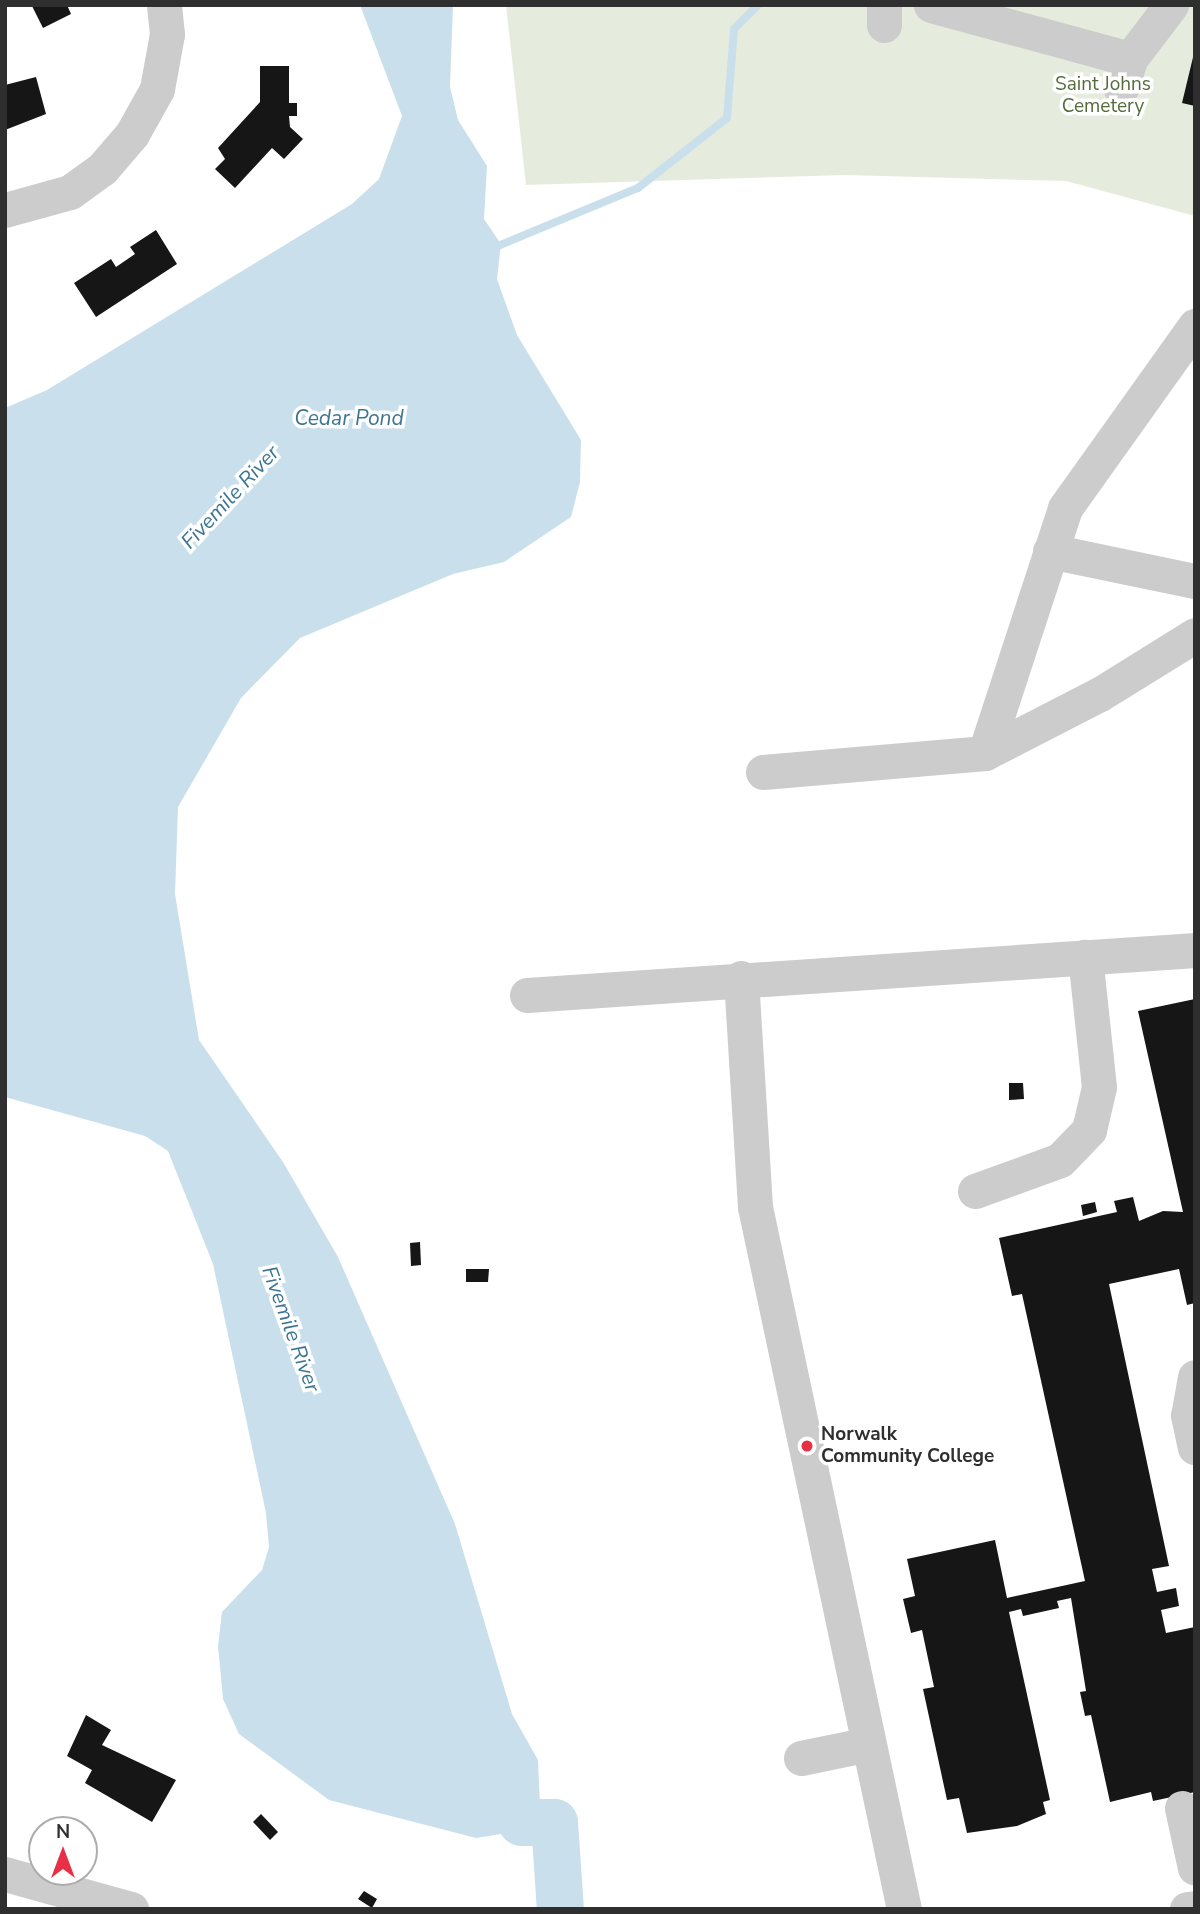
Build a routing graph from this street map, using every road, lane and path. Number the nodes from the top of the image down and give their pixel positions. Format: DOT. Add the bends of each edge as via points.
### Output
graph roads {
  1 [pos="164,5"];
  2 [pos="931,5"];
  3 [pos="1171,5"];
  4 [pos="5,210"];
  5 [pos="1195,326"];
  6 [pos="1050,551"];
  7 [pos="1195,581"];
  8 [pos="1195,635"];
  9 [pos="985,753"];
  10 [pos="763,772"];
  11 [pos="1195,950"];
  12 [pos="1085,957"];
  13 [pos="741,978"];
  14 [pos="527,995"];
  15 [pos="975,1191"];
  16 [pos="1195,1377"];
  17 [pos="1195,1447"];
  18 [pos="869,1744"];
  19 [pos="802,1758"];
  20 [pos="1182,1808"];
  21 [pos="1195,1868"];
  22 [pos="5,1874"];
  23 [pos="1195,1908"];
  24 [pos="131,1909"];
  25 [pos="904,1909"];
  26 [pos="1187,1909"];
  1 -- 4 [label="street" via="167,34 157,89 132,134 102,169 70,192"];
  2 -- 3 [label="street" via="1126,74"];
  5 -- 6 [label="street" via="1065,508"];
  6 -- 7 [label="street"];
  6 -- 9 [label="street"];
  8 -- 9 [label="street" via="1100,695"];
  9 -- 10 [label="street"];
  11 -- 12 [label="street"];
  12 -- 13 [label="street"];
  12 -- 15 [label="street" via="1099,1087 1089,1130 1060,1160"];
  13 -- 14 [label="street"];
  13 -- 18 [label="street" via="755,1207"];
  16 -- 17 [label="street" via="1188,1415"];
  18 -- 19 [label="street"];
  18 -- 25 [label="street"];
  20 -- 21 [label="street"];
  22 -- 24 [label="street"];
  23 -- 26 [label="street"];
}
